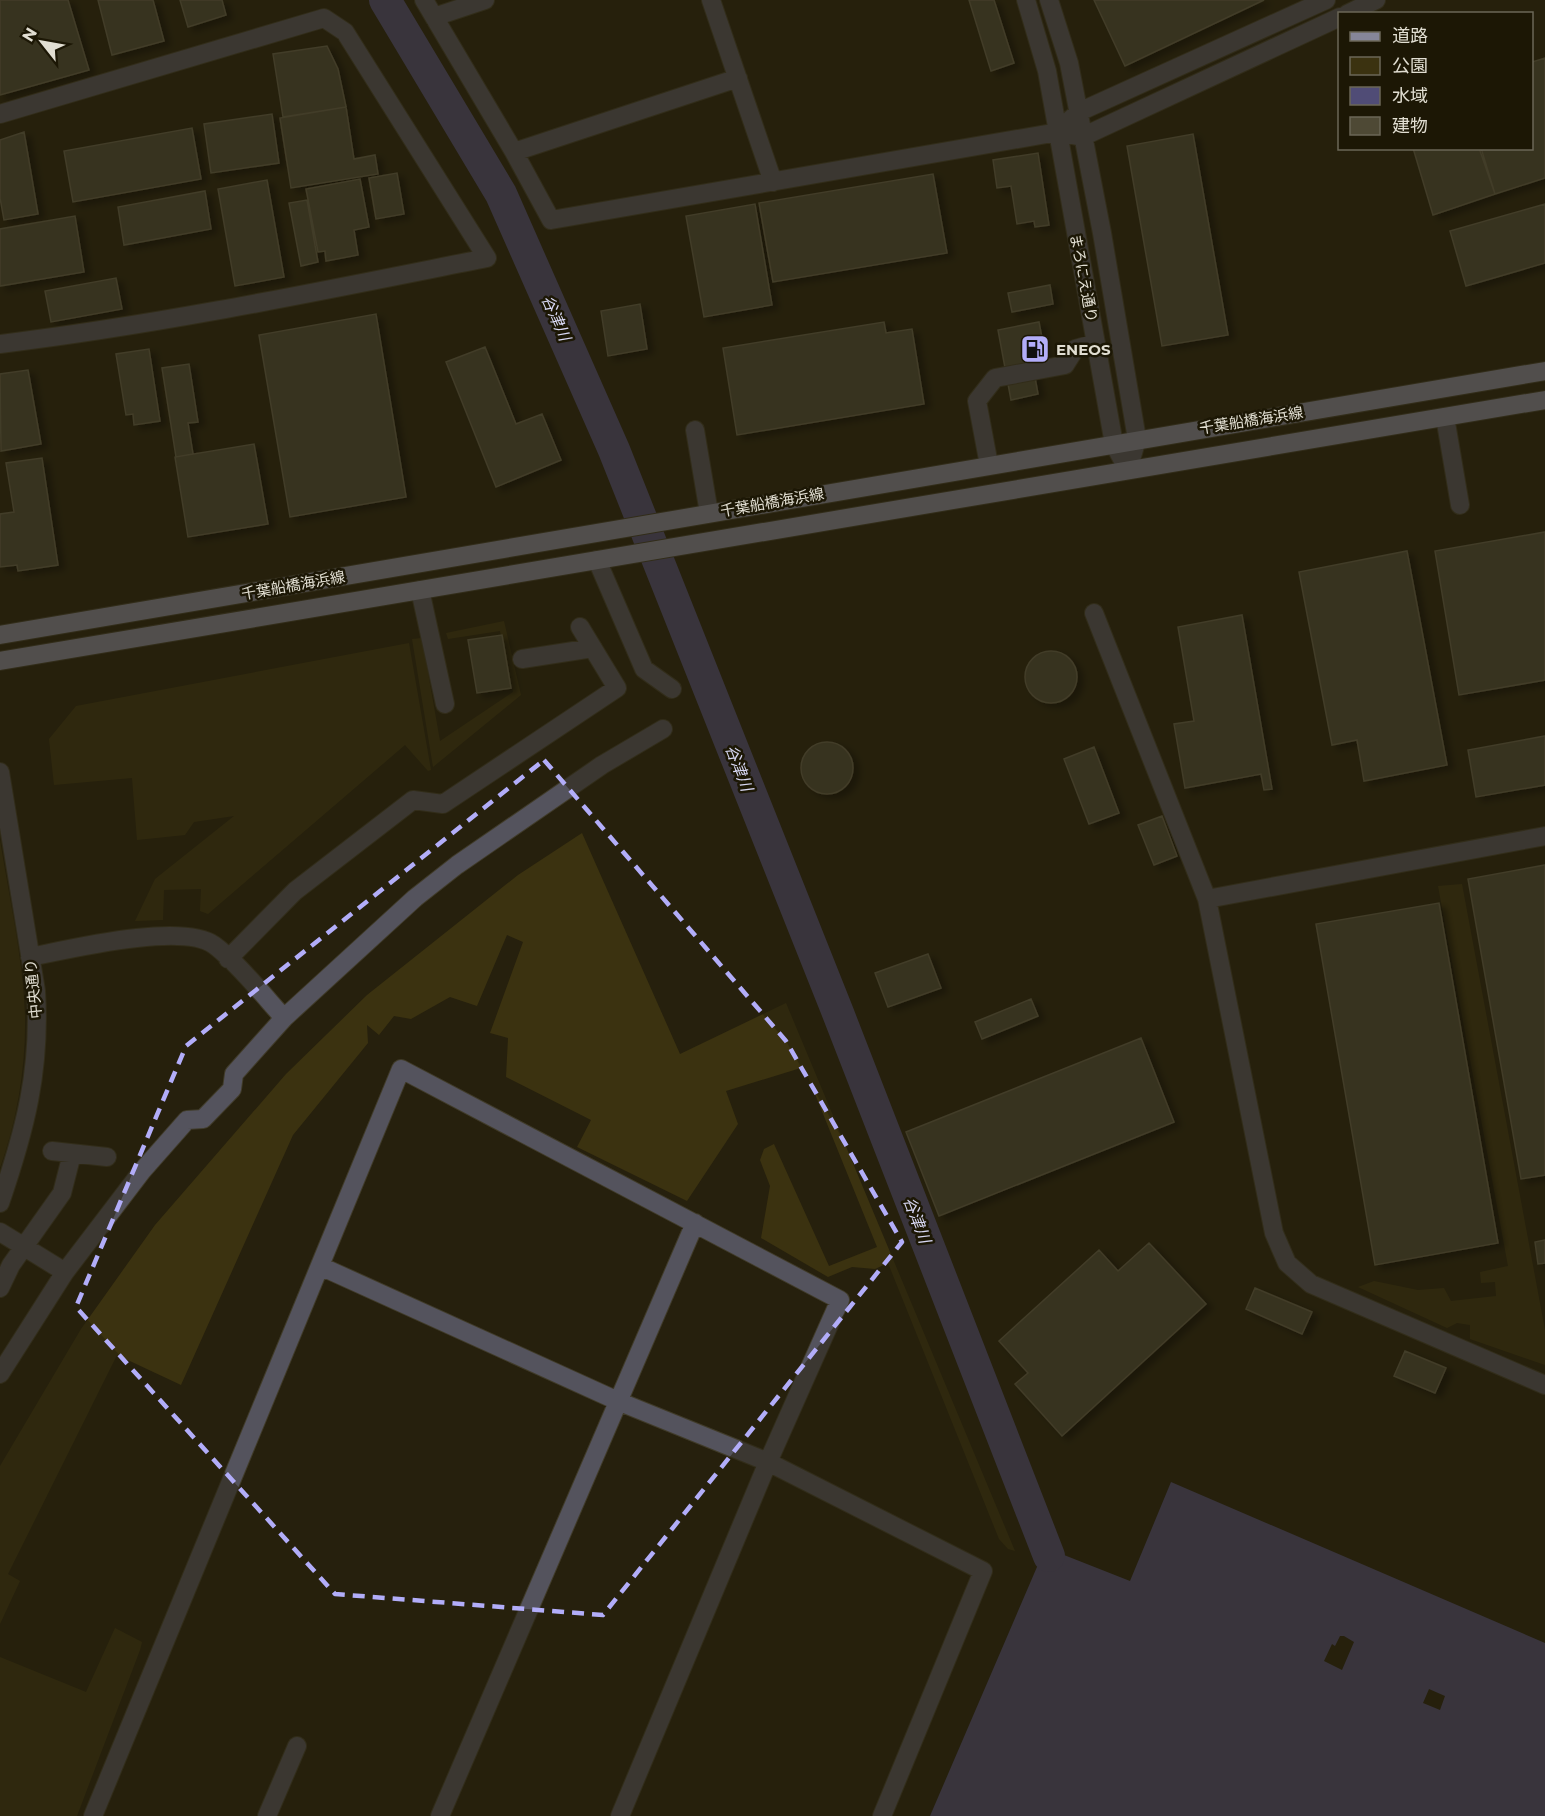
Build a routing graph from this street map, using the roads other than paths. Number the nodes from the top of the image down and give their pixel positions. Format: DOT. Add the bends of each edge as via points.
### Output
graph roads {
  1 [pos="424,0"];
  2 [pos="485,0"];
  3 [pos="711,0"];
  4 [pos="1026,0"];
  5 [pos="1049,0"];
  6 [pos="1326,0"];
  7 [pos="1376,0"];
  8 [pos="1351,12"];
  9 [pos="434,17"];
  10 [pos="1338,18"];
  11 [pos="738,78"];
  12 [pos="1078,112"];
  13 [pos="0,114"];
  14 [pos="1058,132"];
  15 [pos="1082,137"];
  16 [pos="514,152"];
  17 [pos="773,182"];
  18 [pos="1096,343"];
  19 [pos="0,344"];
  20 [pos="1545,371"];
  21 [pos="1545,400"];
  22 [pos="1445,417"];
  23 [pos="695,430"];
  24 [pos="1137,440"];
  25 [pos="1114,444"];
  26 [pos="988,465"];
  27 [pos="1128,470"];
  28 [pos="1460,506"];
  29 [pos="709,513"];
  30 [pos="597,560"];
  31 [pos="420,590"];
  32 [pos="1094,614"];
  33 [pos="580,627"];
  34 [pos="0,635"];
  35 [pos="593,648"];
  36 [pos="522,659"];
  37 [pos="0,661"];
  38 [pos="644,669"];
  39 [pos="617,688"];
  40 [pos="672,690"];
  41 [pos="445,704"];
  42 [pos="663,729"];
  43 [pos="0,772"];
  44 [pos="1545,836"];
  45 [pos="1207,899"];
  46 [pos="30,957"];
  47 [pos="228,959"];
  48 [pos="284,1017"];
  49 [pos="52,1151"];
  50 [pos="72,1154"];
  51 [pos="107,1157"];
  52 [pos="0,1203"];
  53 [pos="695,1223"];
  54 [pos="0,1232"];
  55 [pos="25,1246"];
  56 [pos="320,1266"];
  57 [pos="65,1272"];
  58 [pos="0,1288"];
  59 [pos="0,1374"];
  60 [pos="1545,1385"];
  61 [pos="620,1401"];
  62 [pos="768,1462"];
  63 [pos="297,1746"];
  64 [pos="444,1815"];
  65 [pos="93,1816"];
  66 [pos="267,1816"];
  67 [pos="620,1816"];
  68 [pos="882,1816"];
  1 -- 9 [label="street"];
  2 -- 9 [label="street"];
  3 -- 11 [label="street"];
  4 -- 14 [label="street, まろにえ通り" via="1047,71"];
  5 -- 12 [label="street, まろにえ通り" via="1069,63"];
  6 -- 12 [label="street"];
  7 -- 8 [label="street"];
  9 -- 16 [label="street"];
  10 -- 15 [label="street"];
  11 -- 16 [label="street"];
  11 -- 17 [label="street"];
  12 -- 14 [label="street"];
  12 -- 15 [label="street, まろにえ通り"];
  13 -- 19 [label="street" via="324,18 345,32 487,258 290,297"];
  14 -- 15 [label="street"];
  14 -- 17 [label="street"];
  14 -- 18 [label="street, まろにえ通り"];
  15 -- 24 [label="street, まろにえ通り"];
  16 -- 17 [label="street" via="550,220"];
  18 -- 25 [label="street, まろにえ通り"];
  18 -- 26 [label="street" via="1075,349 1065,365 994,378 977,401"];
  20 -- 24 [label="main road, 千葉船橋海浜線"];
  21 -- 22 [label="main road, 千葉船橋海浜線"];
  22 -- 27 [label="main road, 千葉船橋海浜線"];
  22 -- 28 [label="street"];
  23 -- 29 [label="street"];
  24 -- 25 [label="main road, 千葉船橋海浜線"];
  24 -- 27 [label="street, まろにえ通り"];
  25 -- 26 [label="main road, 千葉船橋海浜線"];
  25 -- 27 [label="street, まろにえ通り"];
  26 -- 29 [label="main road, 千葉船橋海浜線"];
  27 -- 30 [label="main road, 千葉船橋海浜線"];
  29 -- 34 [label="main road, 千葉船橋海浜線"];
  30 -- 31 [label="main road, 千葉船橋海浜線"];
  30 -- 38 [label="street"];
  31 -- 37 [label="main road, 千葉船橋海浜線"];
  31 -- 41 [label="street"];
  32 -- 45 [label="street"];
  33 -- 35 [label="street"];
  35 -- 36 [label="street"];
  35 -- 39 [label="street"];
  38 -- 39 [label="street"];
  38 -- 40 [label="street"];
  39 -- 47 [label="street" via="443,804 413,800 295,891"];
  42 -- 48 [label="street" via="602,765 457,865"];
  43 -- 46 [label="street, 中央通り"];
  44 -- 45 [label="street"];
  45 -- 60 [label="street" via="1275,1233 1287,1263 1311,1284 1333,1295"];
  46 -- 47 [label="street" via="132,938 197,936 216,946"];
  46 -- 52 [label="street, 中央通り" via="38,1023 34,1084 19,1148"];
  47 -- 48 [label="street"];
  48 -- 57 [label="street" via="234,1074 232,1089 203,1119 187,1120"];
  49 -- 50 [label="street"];
  50 -- 51 [label="street"];
  50 -- 55 [label="street" via="62,1193"];
  53 -- 56 [label="street" via="401,1069"];
  53 -- 61 [label="street"];
  53 -- 62 [label="street" via="840,1300"];
  54 -- 55 [label="street"];
  55 -- 57 [label="street"];
  55 -- 58 [label="street"];
  56 -- 61 [label="street"];
  56 -- 65 [label="street"];
  57 -- 59 [label="street"];
  61 -- 62 [label="street"];
  61 -- 64 [label="street"];
  62 -- 67 [label="street"];
  62 -- 68 [label="street" via="984,1571"];
  63 -- 66 [label="street"];
}
